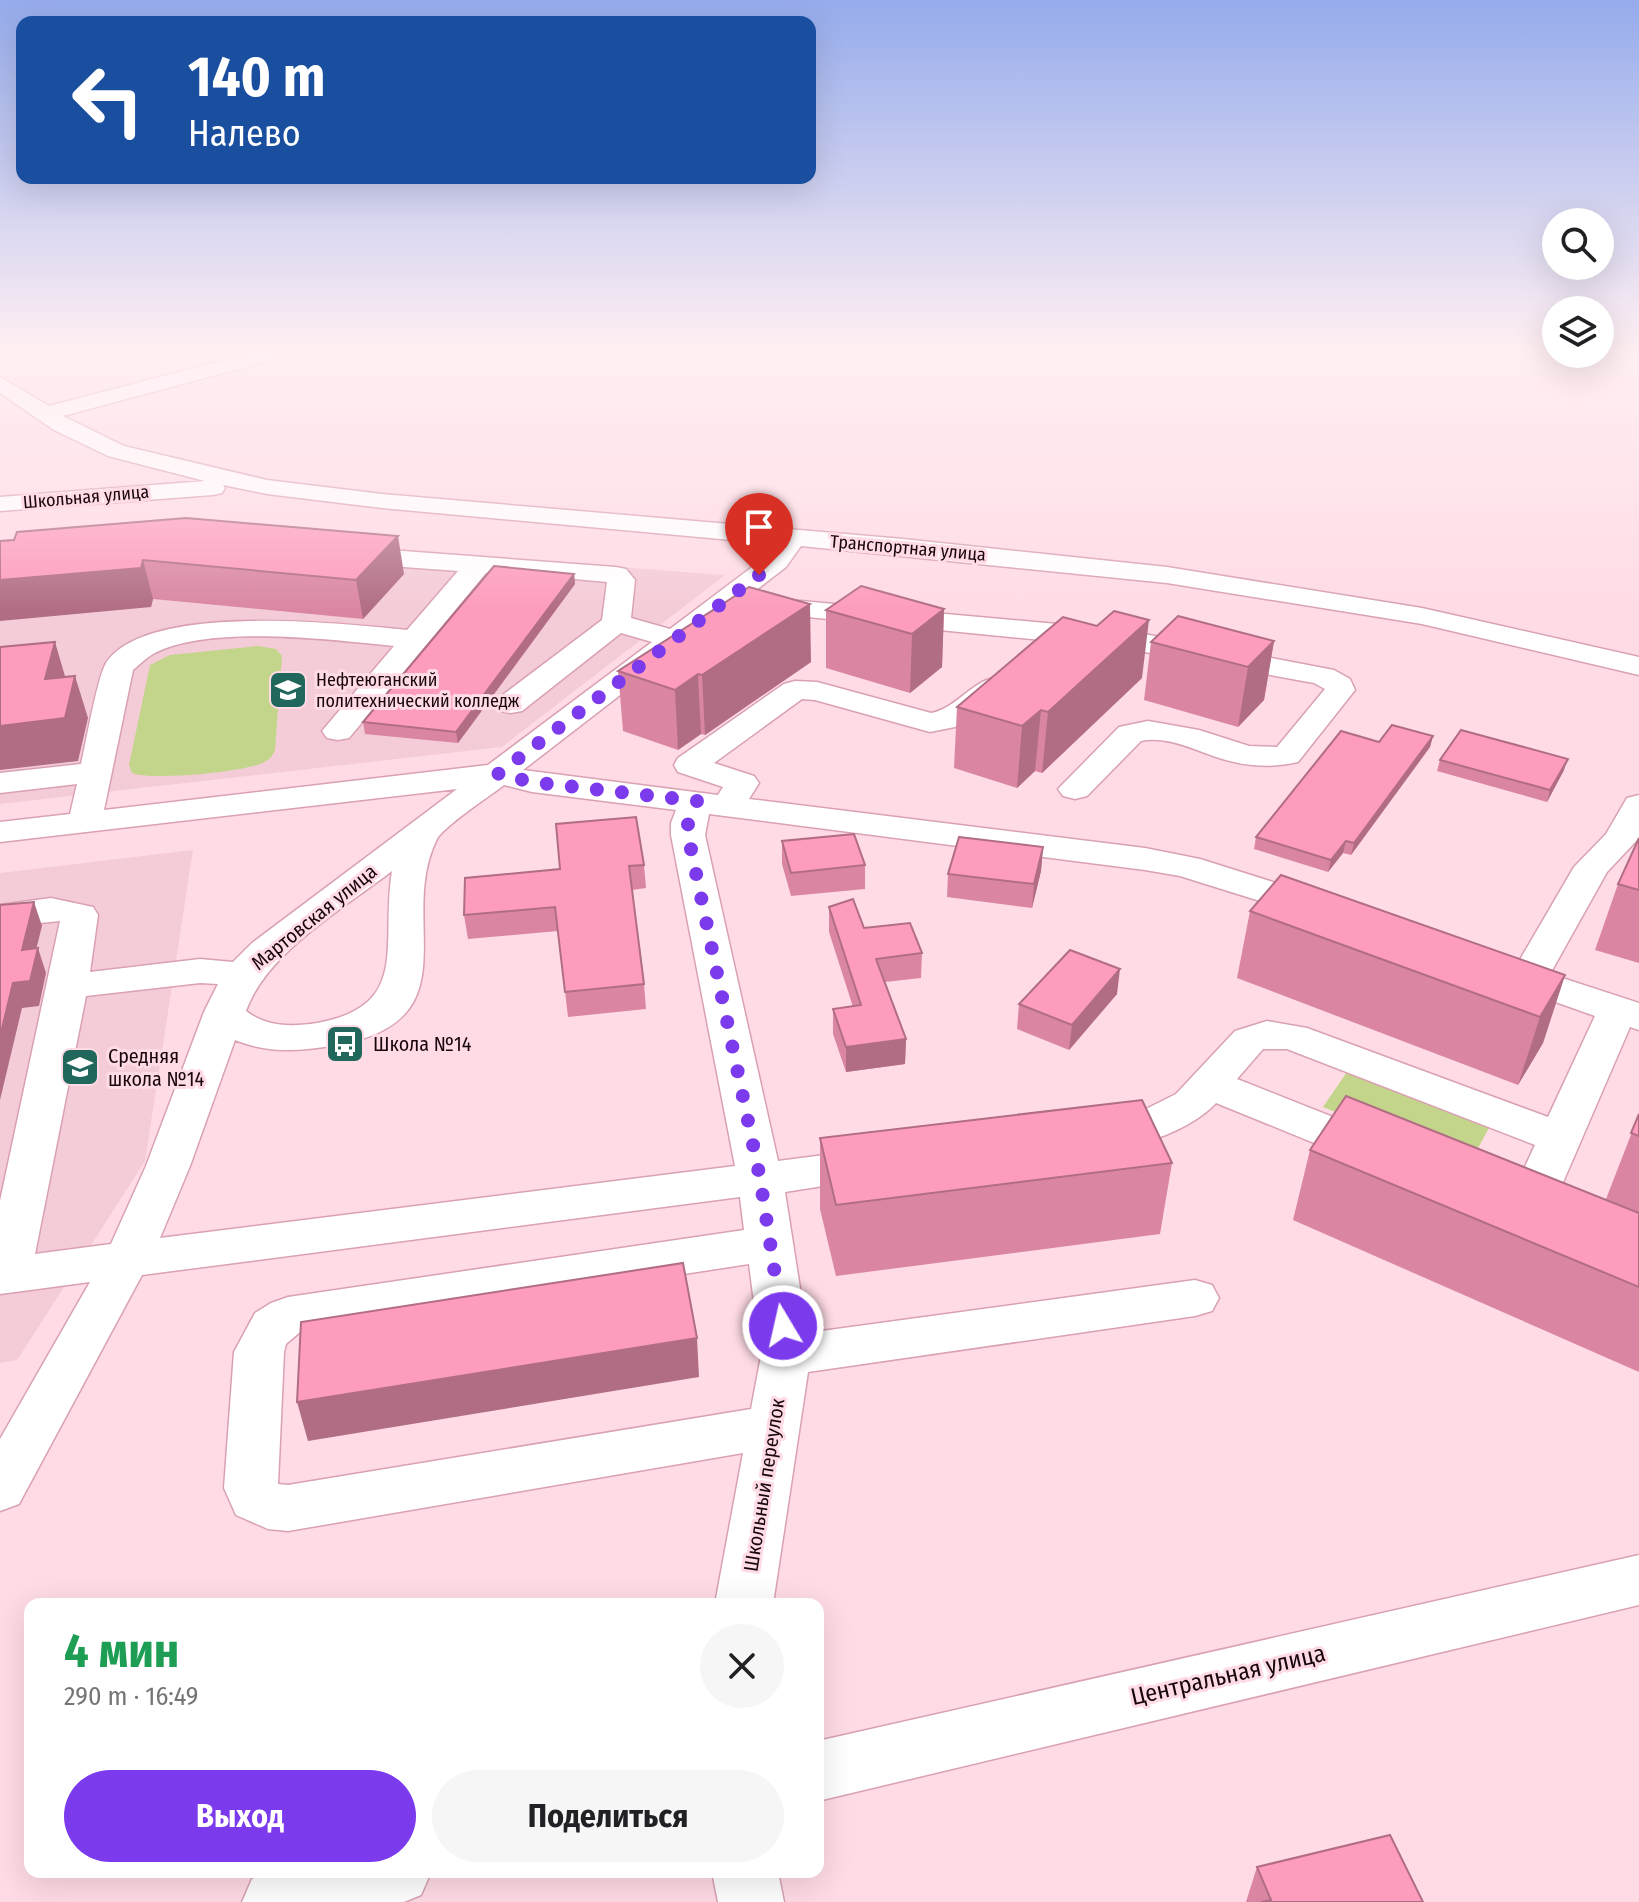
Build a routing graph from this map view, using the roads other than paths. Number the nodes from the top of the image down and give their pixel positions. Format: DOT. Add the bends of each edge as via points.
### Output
graph roads {
  1 [pos="84,435"];
  2 [pos="173,467"];
  3 [pos="267,487"];
  4 [pos="154,492"];
  5 [pos="0,504"];
  6 [pos="540,515"];
  7 [pos="794,537"];
  8 [pos="326,553"];
  9 [pos="488,565"];
  10 [pos="723,602"];
  11 [pos="616,623"];
  12 [pos="1032,629"];
  13 [pos="674,639"];
  14 [pos="416,640"];
  15 [pos="1639,666"];
  16 [pos="511,704"];
  17 [pos="338,731"];
  18 [pos="96,772"];
  19 [pos="498,774"];
  20 [pos="0,783"];
  21 [pos="1075,789"];
  22 [pos="712,804"];
  23 [pos="1639,805"];
  24 [pos="85,821"];
  25 [pos="423,831"];
  26 [pos="0,832"];
  27 [pos="0,916"];
  28 [pos="1348,919"];
  29 [pos="1483,964"];
  30 [pos="1528,979"];
  31 [pos="68,986"];
  32 [pos="234,993"];
  33 [pos="1628,1013"];
  34 [pos="1210,1084"];
  35 [pos="1560,1138"];
  36 [pos="1069,1140"];
  37 [pos="914,1159"];
  38 [pos="1411,1165"];
  39 [pos="760,1178"];
  40 [pos="1469,1189"];
  41 [pos="771,1243"];
  42 [pos="127,1260"];
  43 [pos="3,1275"];
  44 [pos="1195,1298"];
  45 [pos="786,1356"];
  46 [pos="773,1427"];
  47 [pos="0,1488"];
  48 [pos="1639,1580"];
  49 [pos="745,1598"];
  50 [pos="824,1770"];
  51 [pos="373,1878"];
  52 [pos="746,1878"];
  53 [pos="275,1902"];
  54 [pos="751,1902"];
  1 -- 2 [label="street, Транспортная улица" via="116,451"];
  2 -- 3 [label="street, Транспортная улица"];
  2 -- 4 [label="street" via="180,479"];
  3 -- 4 [label="street, Школьная улица"];
  3 -- 6 [label="street, Транспортная улица"];
  4 -- 5 [label="street, Школьная улица" via="27,513"];
  6 -- 7 [label="street, Транспортная улица"];
  6 -- 9 [label="street"];
  7 -- 10 [label="street, Мартовская улица" via="782,556"];
  7 -- 15 [label="street, Транспортная улица" via="1236,584 1422,616"];
  8 -- 9 [label="street"];
  9 -- 11 [label="street" via="616,575 621,580"];
  9 -- 14 [label="street"];
  10 -- 12 [label="street"];
  10 -- 13 [label="street, Мартовская улица"];
  11 -- 13 [label="street"];
  11 -- 16 [label="street"];
  12 -- 21 [label="street" via="1164,645 1323,676 1339,685 1287,755 1265,758 1141,730 1130,734"];
  12 -- 22 [label="street, Школьный переулок" via="1019,663 944,721 918,720 808,689 787,693 690,765 742,783"];
  13 -- 19 [label="street, Мартовская улица"];
  14 -- 17 [label="street"];
  14 -- 18 [label="street" via="254,629 144,646 119,666"];
  18 -- 20 [label="street"];
  18 -- 24 [label="street"];
  19 -- 22 [label="street"];
  19 -- 24 [label="street"];
  19 -- 25 [label="street, Мартовская улица"];
  22 -- 28 [label="street" via="1145,859 1228,879"];
  22 -- 39 [label="street, Школьный переулок" via="688,823 688,835"];
  23 -- 30 [label="street" via="1621,839 1592,867"];
  24 -- 26 [label="street"];
  25 -- 32 [label="street, Мартовская улица" via="265,951"];
  25 -- 32 [label="street" via="409,879 407,967 391,1005 355,1026 284,1039 236,1026"];
  27 -- 31 [label="street" via="57,910 80,915"];
  29 -- 30 [label="street"];
  30 -- 33 [label="street"];
  31 -- 32 [label="street" via="200,971"];
  31 -- 43 [label="street"];
  32 -- 42 [label="street, Мартовская улица"];
  33 -- 35 [label="street"];
  34 -- 35 [label="street" via="1249,1040 1267,1034 1293,1037"];
  34 -- 36 [label="street" via="1191,1104 1150,1125"];
  34 -- 38 [label="street"];
  35 -- 40 [label="street" via="1535,1194 1524,1201 1498,1200"];
  37 -- 39 [label="street"];
  39 -- 41 [label="street, Школьный переулок"];
  39 -- 42 [label="street"];
  41 -- 45 [label="street, Школьный переулок"];
  41 -- 46 [label="street" via="288,1316 264,1336 259,1352 251,1488 255,1499 288,1508"];
  42 -- 43 [label="street"];
  42 -- 47 [label="street, Мартовская улица"];
  44 -- 45 [label="street"];
  45 -- 46 [label="street, Школьный переулок"];
  46 -- 49 [label="street, Школьный переулок"];
  48 -- 50 [label="street, Центральная улица"];
  51 -- 53 [label="street"];
  52 -- 54 [label="street"];
}
